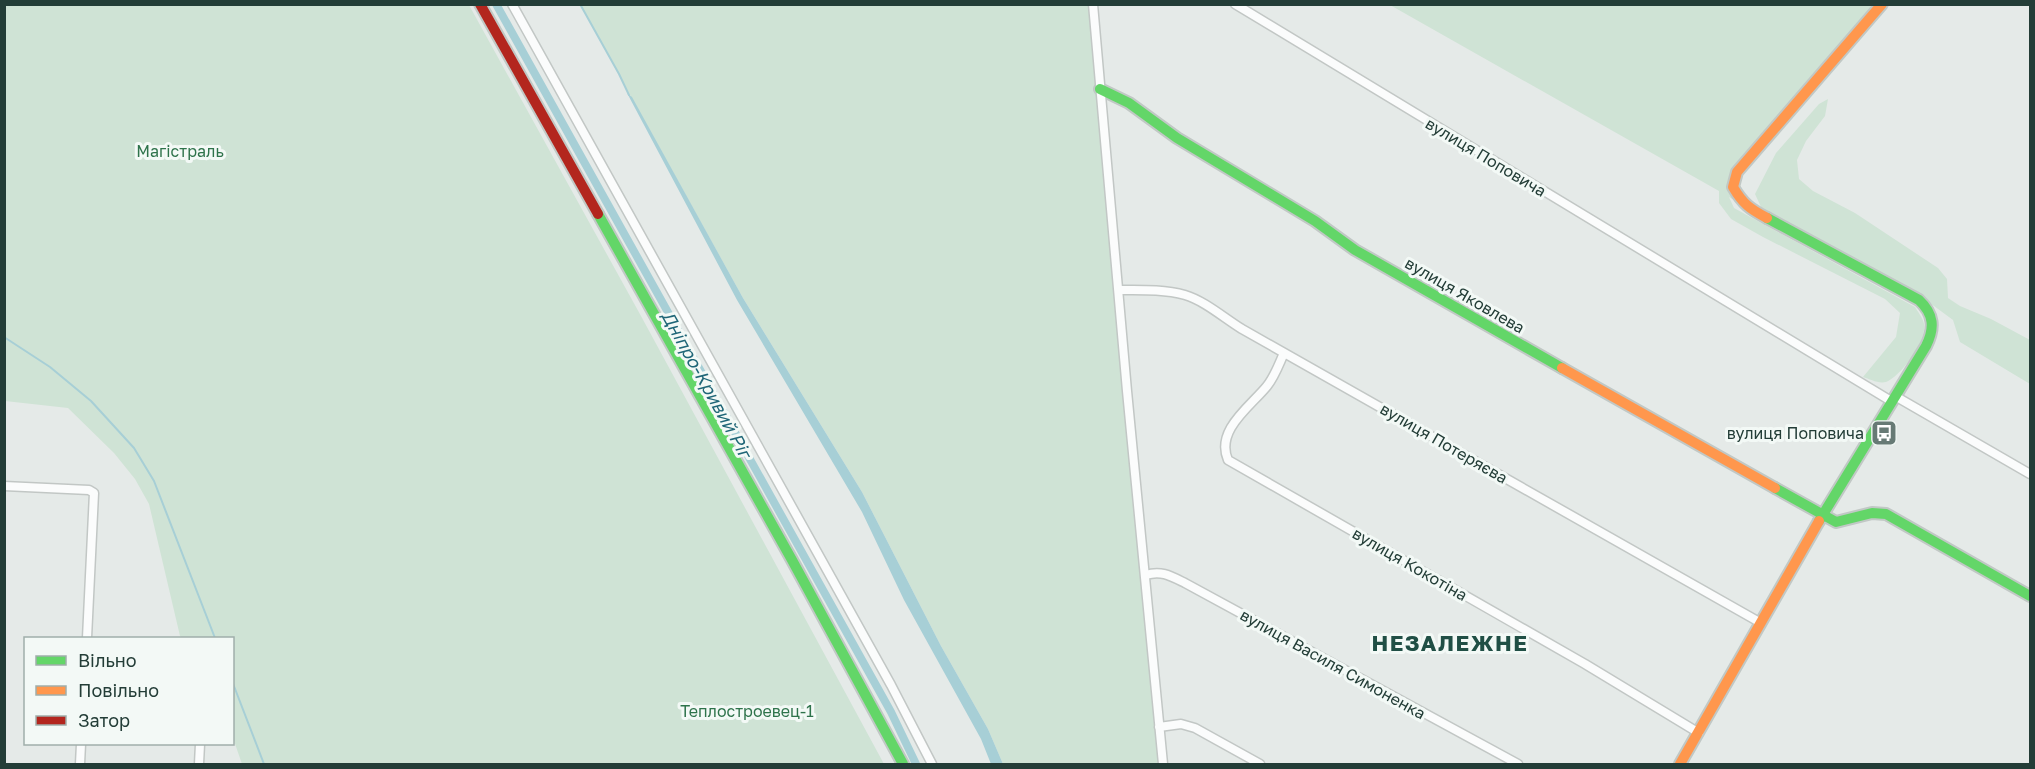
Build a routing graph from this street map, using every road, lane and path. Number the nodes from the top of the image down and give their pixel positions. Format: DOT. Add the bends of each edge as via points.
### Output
graph roads {
  1 [pos="480,4"];
  2 [pos="512,4"];
  3 [pos="1094,4"];
  4 [pos="1235,4"];
  5 [pos="1882,4"];
  6 [pos="1100,89"];
  7 [pos="1119,290"];
  8 [pos="1284,353"];
  9 [pos="1893,398"];
  10 [pos="2031,474"];
  11 [pos="4,486"];
  12 [pos="1822,515"];
  13 [pos="1146,575"];
  14 [pos="2031,596"];
  15 [pos="1761,623"];
  16 [pos="87,637"];
  17 [pos="1159,727"];
  18 [pos="1699,733"];
  19 [pos="81,745"];
  20 [pos="200,745"];
  21 [pos="80,765"];
  22 [pos="199,765"];
  23 [pos="903,765"];
  24 [pos="932,765"];
  25 [pos="1163,765"];
  26 [pos="1260,765"];
  27 [pos="1518,765"];
  28 [pos="1680,765"];
  1 -- 23 [label="street"];
  2 -- 24 [label="street"];
  3 -- 6 [label="street"];
  4 -- 9 [label="street, вулиця Поповича"];
  5 -- 9 [label="street" via="1743,164 1733,187 1752,210 1909,293 1929,308 1932,336"];
  6 -- 7 [label="street"];
  6 -- 12 [label="street, вулиця Яковлева" via="1129,103 1177,138 1315,221 1355,250"];
  7 -- 8 [label="street, вулиця Потеряєва" via="1185,295"];
  7 -- 13 [label="street"];
  8 -- 15 [label="street, вулиця Потеряєва"];
  8 -- 18 [label="street, вулиця Кокотіна" via="1268,386 1233,425 1226,444 1228,460"];
  9 -- 10 [label="street, вулиця Поповича"];
  9 -- 12 [label="street"];
  11 -- 16 [label="street" via="92,491 95,495"];
  12 -- 14 [label="street" via="1836,522 1872,513 1886,514"];
  12 -- 15 [label="street"];
  13 -- 17 [label="street"];
  13 -- 27 [label="street, вулиця Василя Симоненка" via="1168,574"];
  15 -- 18 [label="street"];
  17 -- 25 [label="street"];
  17 -- 26 [label="street" via="1181,724 1195,728"];
  18 -- 28 [label="street"];
  19 -- 21 [label="street"];
  20 -- 22 [label="street"];
}
